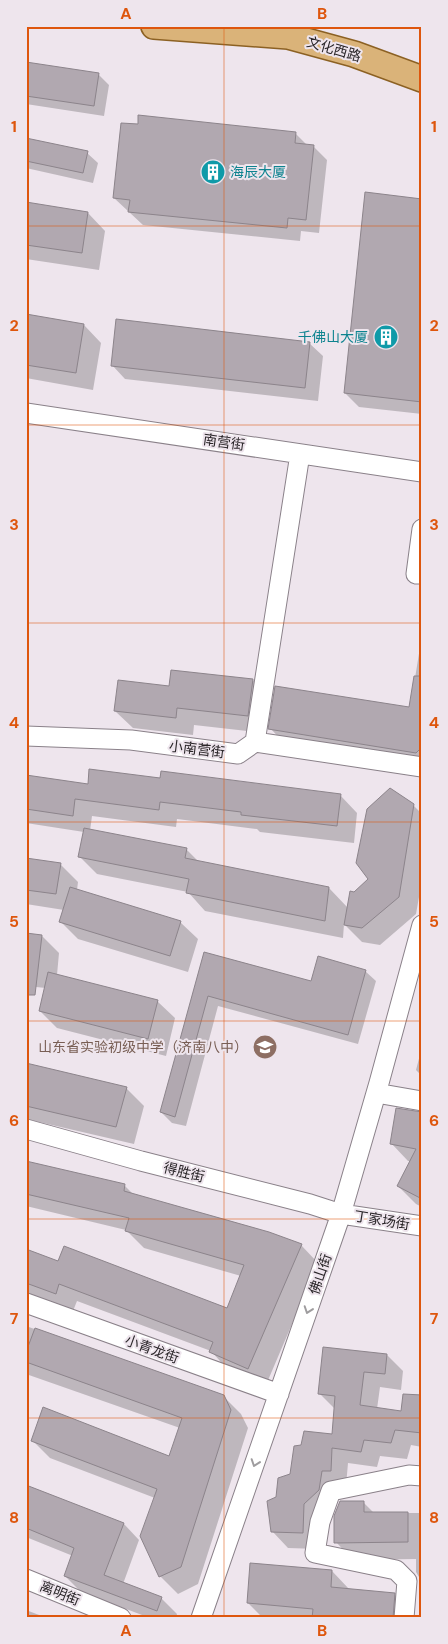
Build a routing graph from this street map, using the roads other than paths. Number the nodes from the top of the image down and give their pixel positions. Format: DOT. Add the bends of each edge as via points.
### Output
graph roads {
  1 [pos="154,26"];
  2 [pos="238,29"];
  3 [pos="422,79"];
  4 [pos="26,413"];
  5 [pos="300,454"];
  6 [pos="422,472"];
  7 [pos="422,529"];
  8 [pos="422,574"];
  9 [pos="26,736"];
  10 [pos="255,742"];
  11 [pos="422,767"];
  12 [pos="422,924"];
  13 [pos="376,1093"];
  14 [pos="422,1101"];
  15 [pos="26,1129"];
  16 [pos="341,1214"];
  17 [pos="422,1226"];
  18 [pos="26,1303"];
  19 [pos="279,1394"];
  20 [pos="422,1476"];
  21 [pos="26,1579"];
  22 [pos="120,1618"];
  23 [pos="201,1618"];
  24 [pos="404,1618"];
  1 -- 2 [label="main road, 文化西路"];
  2 -- 3 [label="main road, 文化西路" via="288,36 354,54"];
  4 -- 5 [label="street, 南营街"];
  5 -- 6 [label="street, 南营街"];
  5 -- 10 [label="street"];
  7 -- 8 [label="street" via="416,574"];
  9 -- 10 [label="street, 小南营街" via="131,740 238,754"];
  10 -- 11 [label="street"];
  12 -- 13 [label="street, 佛山街"];
  13 -- 14 [label="street"];
  13 -- 16 [label="street, 佛山街"];
  15 -- 16 [label="street, 得胜街"];
  16 -- 17 [label="street, 丁家场街"];
  16 -- 19 [label="street, 佛山街, one-way"];
  18 -- 19 [label="street, 小青龙街"];
  19 -- 23 [label="street, 佛山街, one-way"];
  20 -- 24 [label="street" via="331,1492 320,1522 315,1553 396,1570 407,1581"];
  21 -- 22 [label="street, 离明街"];
}
